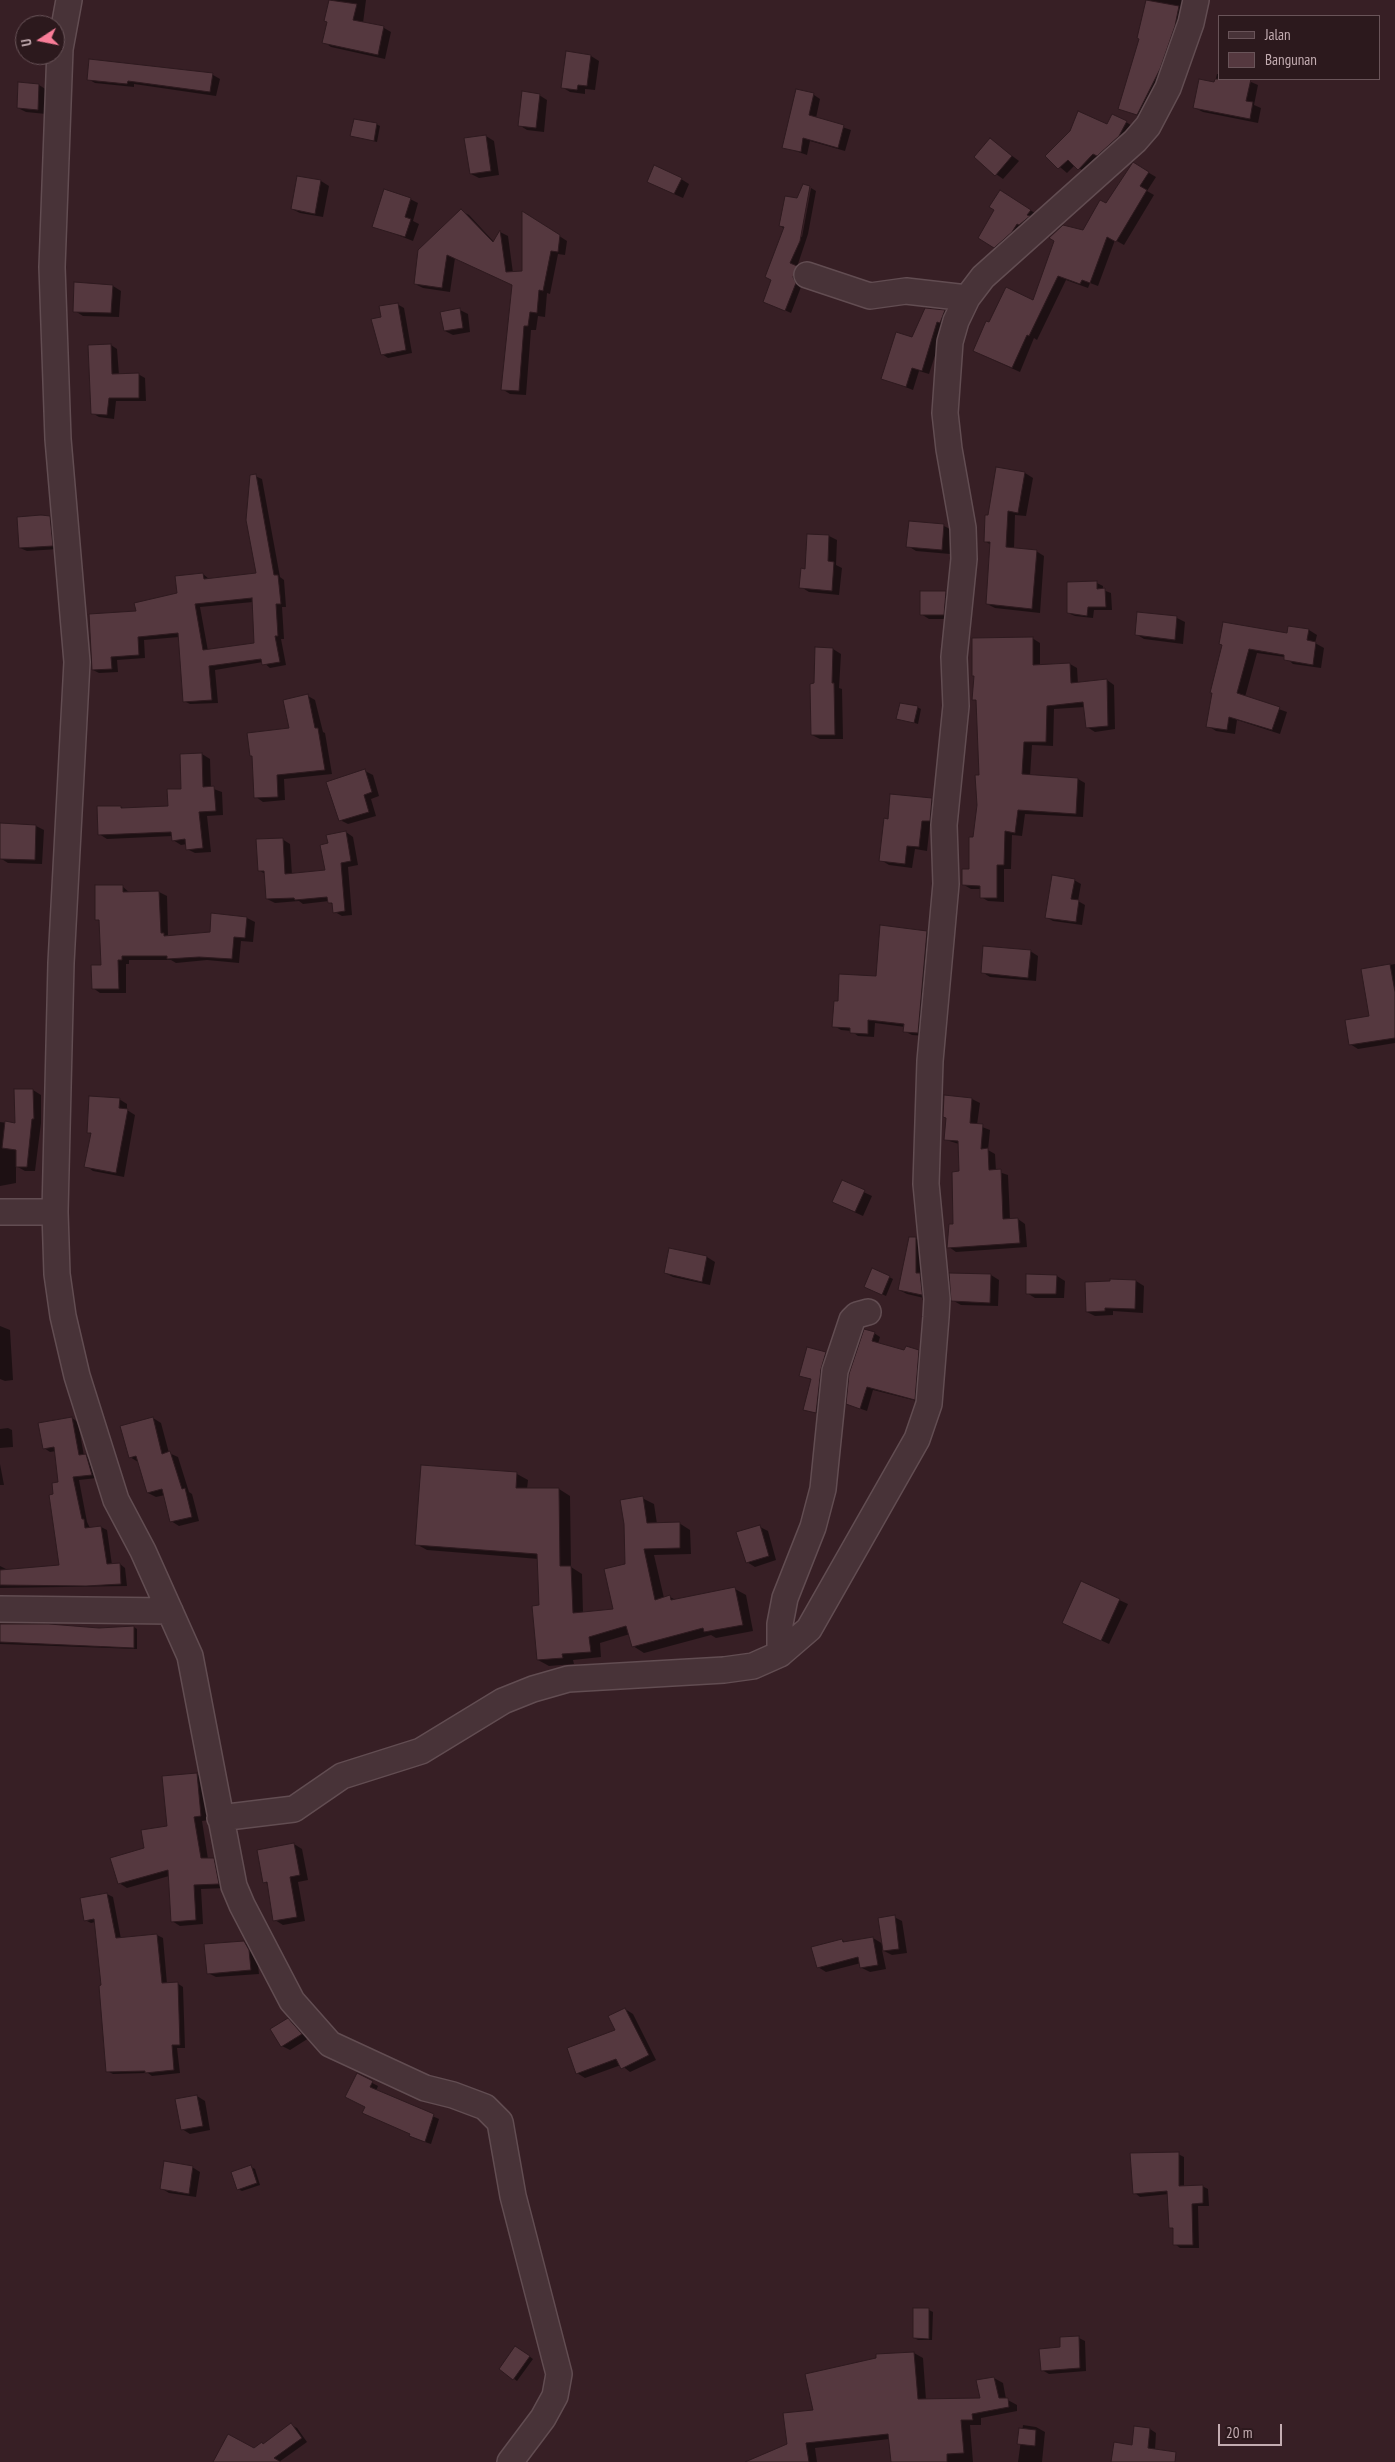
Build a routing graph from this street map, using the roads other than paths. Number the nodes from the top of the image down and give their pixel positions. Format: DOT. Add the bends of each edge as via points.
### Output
graph roads {
  1 [pos="69,0"];
  2 [pos="1196,0"];
  3 [pos="807,275"];
  4 [pos="967,298"];
  5 [pos="0,1212"];
  6 [pos="56,1212"];
  7 [pos="868,1312"];
  8 [pos="0,1609"];
  9 [pos="170,1611"];
  10 [pos="780,1654"];
  11 [pos="220,1818"];
  12 [pos="510,2462"];
  1 -- 6 [label="street" via="60,49 52,267 58,439 78,662 62,943"];
  2 -- 4 [label="street" via="1168,88 1148,126 983,277"];
  3 -- 4 [label="street" via="870,296 906,291"];
  4 -- 10 [label="street" via="950,342 945,388 946,432 963,528 964,559 954,657 956,706 944,825 946,884 930,1061 926,1190 937,1299 930,1404 917,1439 809,1629"];
  5 -- 6 [label="street"];
  6 -- 9 [label="street" via="57,1274 63,1316 78,1376 116,1500 136,1535"];
  7 -- 10 [label="street" via="852,1320 836,1371 822,1489 813,1527 785,1598 780,1624"];
  8 -- 9 [label="street"];
  9 -- 11 [label="street" via="190,1656"];
  10 -- 11 [label="street" via="753,1666 568,1679 533,1689 503,1701 421,1751 342,1776 294,1809"];
  11 -- 12 [label="street" via="234,1886 242,1906 292,2001 314,2028 330,2044 425,2088 485,2107 500,2122 513,2196 559,2374 555,2396 543,2418"];
}
